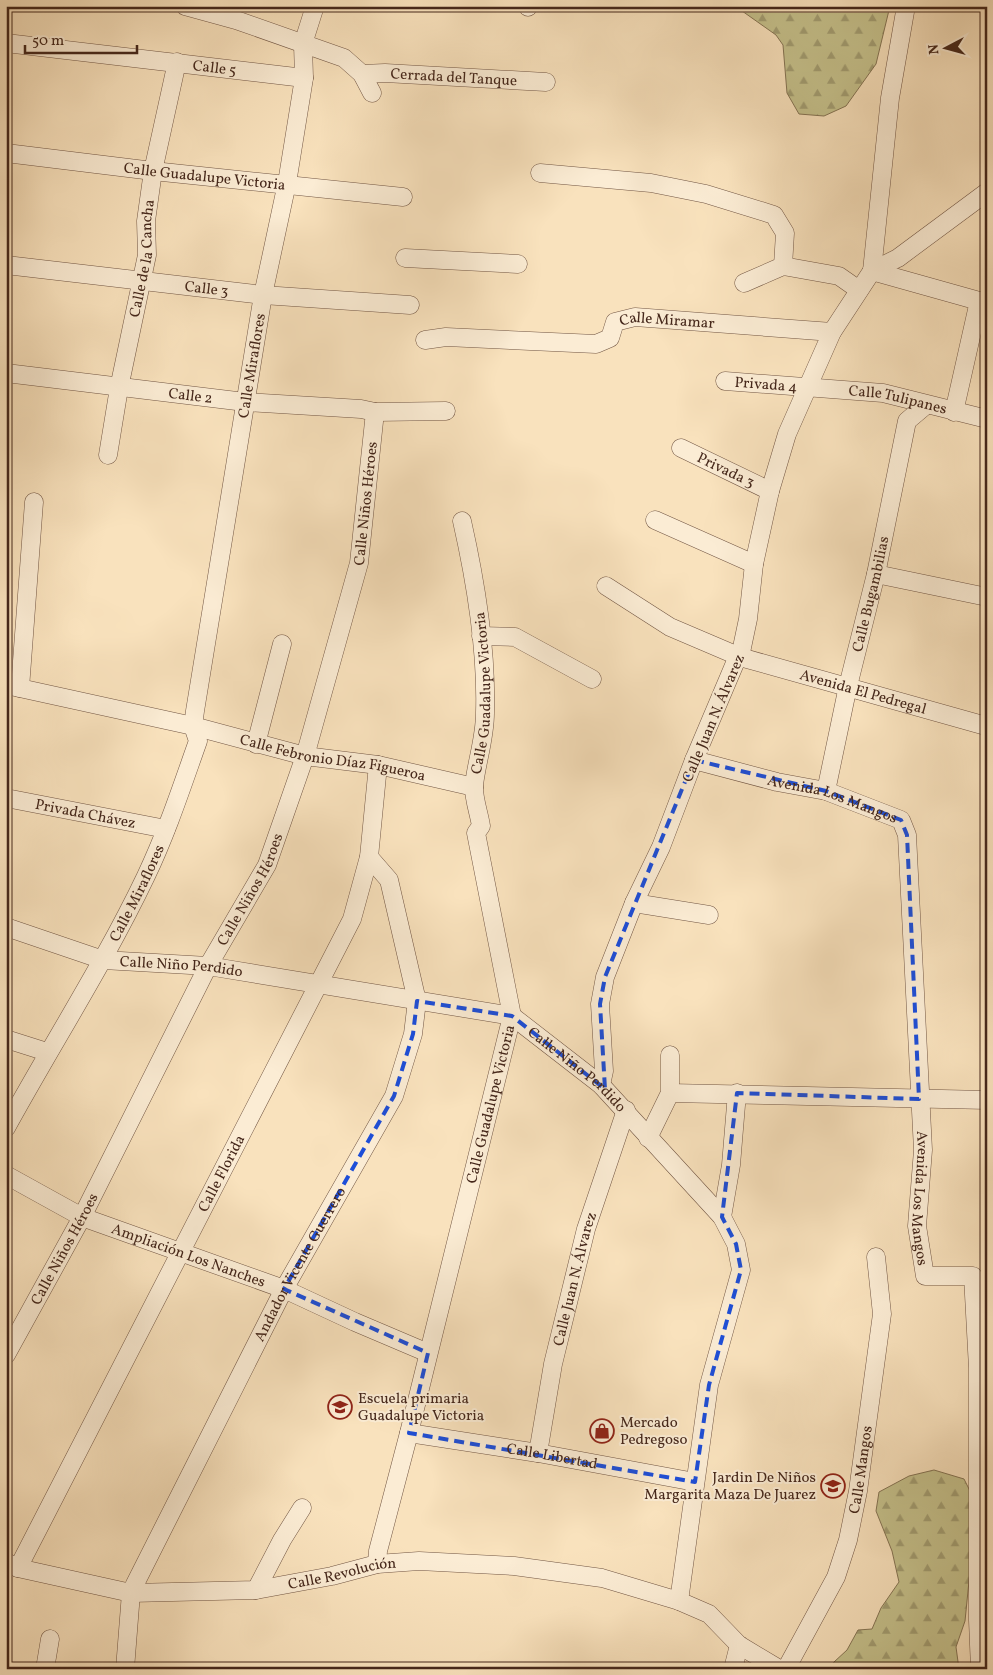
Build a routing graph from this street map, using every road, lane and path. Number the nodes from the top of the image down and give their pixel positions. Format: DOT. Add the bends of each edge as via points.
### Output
graph roads {
  1 [pos="315,6"];
  2 [pos="906,6"];
  3 [pos="190,7"];
  4 [pos="239,13"];
  5 [pos="6,43"];
  6 [pos="304,44"];
  7 [pos="177,62"];
  8 [pos="362,74"];
  9 [pos="304,78"];
  10 [pos="546,82"];
  11 [pos="372,93"];
  12 [pos="6,153"];
  13 [pos="153,171"];
  14 [pos="540,173"];
  15 [pos="287,183"];
  16 [pos="987,192"];
  17 [pos="403,197"];
  18 [pos="405,258"];
  19 [pos="518,264"];
  20 [pos="6,265"];
  21 [pos="783,266"];
  22 [pos="872,271"];
  23 [pos="142,281"];
  24 [pos="744,283"];
  25 [pos="859,290"];
  26 [pos="263,294"];
  27 [pos="410,305"];
  28 [pos="832,332"];
  29 [pos="425,340"];
  30 [pos="6,373"];
  31 [pos="725,381"];
  32 [pos="807,387"];
  33 [pos="119,388"];
  34 [pos="883,393"];
  35 [pos="245,402"];
  36 [pos="926,405"];
  37 [pos="446,411"];
  38 [pos="375,412"];
  39 [pos="954,412"];
  40 [pos="987,419"];
  41 [pos="907,421"];
  42 [pos="682,448"];
  43 [pos="108,455"];
  44 [pos="770,491"];
  45 [pos="34,502"];
  46 [pos="462,520"];
  47 [pos="655,520"];
  48 [pos="754,564"];
  49 [pos="876,574"];
  50 [pos="606,586"];
  51 [pos="987,596"];
  52 [pos="481,636"];
  53 [pos="282,644"];
  54 [pos="739,656"];
  55 [pos="592,679"];
  56 [pos="13,686"];
  57 [pos="848,686"];
  58 [pos="193,726"];
  59 [pos="986,726"];
  60 [pos="256,744"];
  61 [pos="305,756"];
  62 [pos="694,760"];
  63 [pos="378,765"];
  64 [pos="474,787"];
  65 [pos="826,791"];
  66 [pos="6,798"];
  67 [pos="166,829"];
  68 [pos="369,857"];
  69 [pos="634,903"];
  70 [pos="709,915"];
  71 [pos="6,927"];
  72 [pos="102,960"];
  73 [pos="208,966"];
  74 [pos="320,983"];
  75 [pos="417,1001"];
  76 [pos="512,1016"];
  77 [pos="6,1039"];
  78 [pos="47,1052"];
  79 [pos="670,1055"];
  80 [pos="601,1085"];
  81 [pos="670,1092"];
  82 [pos="737,1093"];
  83 [pos="919,1100"];
  84 [pos="987,1100"];
  85 [pos="626,1110"];
  86 [pos="6,1128"];
  87 [pos="648,1138"];
  88 [pos="6,1175"];
  89 [pos="82,1217"];
  90 [pos="722,1217"];
  91 [pos="179,1252"];
  92 [pos="876,1257"];
  93 [pos="284,1289"];
  94 [pos="428,1353"];
  95 [pos="6,1355"];
  96 [pos="409,1433"];
  97 [pos="538,1452"];
  98 [pos="695,1482"];
  99 [pos="302,1508"];
  100 [pos="377,1564"];
  101 [pos="12,1565"];
  102 [pos="256,1590"];
  103 [pos="131,1593"];
  104 [pos="679,1601"];
  105 [pos="50,1639"];
  106 [pos="739,1645"];
  107 [pos="45,1669"];
  108 [pos="125,1669"];
  109 [pos="733,1669"];
  110 [pos="779,1669"];
  111 [pos="786,1669"];
  112 [pos="980,1669"];
  1 -- 6 [label="street, Calle Miraflores"];
  2 -- 22 [label="street" via="890,98"];
  3 -- 4 [label="street"];
  4 -- 6 [label="street"];
  5 -- 7 [label="street, Calle 5"];
  6 -- 8 [label="street" via="344,58"];
  6 -- 9 [label="street, Calle Miraflores"];
  7 -- 9 [label="street, Calle 5"];
  7 -- 13 [label="street, Calle de la Cancha"];
  8 -- 10 [label="street, Cerrada del Tanque" via="386,72"];
  8 -- 11 [label="street"];
  9 -- 15 [label="street, Calle Miraflores"];
  12 -- 13 [label="street, Calle Guadalupe Victoria"];
  13 -- 15 [label="street, Calle Guadalupe Victoria"];
  13 -- 23 [label="street, Calle de la Cancha"];
  14 -- 21 [label="street" via="651,183 706,194 774,215 784,233"];
  15 -- 17 [label="street, Calle Guadalupe Victoria"];
  15 -- 26 [label="street, Calle Miraflores"];
  16 -- 22 [label="street" via="898,258"];
  18 -- 19 [label="street"];
  20 -- 23 [label="street, Calle 3"];
  21 -- 24 [label="street"];
  21 -- 25 [label="street" via="839,276"];
  22 -- 25 [label="street, Calle Juan N. Álvarez"];
  22 -- 39 [label="street" via="978,301"];
  23 -- 26 [label="street, Calle 3"];
  23 -- 33 [label="street, Calle de la Cancha"];
  25 -- 28 [label="street, Calle Juan N. Álvarez"];
  26 -- 27 [label="street, Calle 3"];
  26 -- 35 [label="street, Calle Miraflores"];
  28 -- 29 [label="street, Calle Miramar" via="635,317 615,322 610,338 596,344 446,337"];
  28 -- 32 [label="street, Calle Juan N. Álvarez"];
  30 -- 33 [label="street, Calle 2"];
  31 -- 32 [label="street, Privada 4"];
  32 -- 34 [label="street, Calle Tulipanes"];
  32 -- 44 [label="street, Calle Juan N. Álvarez" via="787,434"];
  33 -- 35 [label="street, Calle 2"];
  33 -- 43 [label="street, Calle de la Cancha"];
  34 -- 36 [label="street, Calle Tulipanes"];
  34 -- 41 [label="street"];
  35 -- 38 [label="street, Calle 2"];
  35 -- 58 [label="street, Calle Miraflores"];
  36 -- 39 [label="street, Calle Tulipanes"];
  36 -- 41 [label="street"];
  37 -- 38 [label="street, Calle 2"];
  38 -- 61 [label="street, Calle Niños Héroes" via="359,563"];
  39 -- 40 [label="street, Calle Tulipanes"];
  41 -- 49 [label="street, Calle Bugambilias"];
  42 -- 44 [label="street, Privada 3"];
  44 -- 48 [label="street, Calle Juan N. Álvarez"];
  45 -- 56 [label="street"];
  46 -- 52 [label="street, Calle Guadalupe Victoria" via="475,582"];
  47 -- 48 [label="street"];
  48 -- 54 [label="street, Calle Juan N. Álvarez" via="748,620"];
  49 -- 51 [label="street"];
  49 -- 57 [label="street, Calle Bugambilias"];
  50 -- 54 [label="street, Avenida El Pedregal" via="670,628"];
  52 -- 55 [label="street" via="515,637"];
  52 -- 64 [label="street, Calle Guadalupe Victoria" via="485,712"];
  53 -- 60 [label="street"];
  54 -- 57 [label="street, Avenida El Pedregal"];
  54 -- 62 [label="street, Calle Juan N. Álvarez"];
  56 -- 58 [label="street"];
  57 -- 59 [label="street, Avenida El Pedregal"];
  57 -- 65 [label="street, Calle Bugambilias"];
  58 -- 60 [label="street, Calle Febronio Díaz Figueroa"];
  58 -- 67 [label="street, Calle Miraflores" via="198,741"];
  60 -- 61 [label="street, Calle Febronio Díaz Figueroa"];
  61 -- 63 [label="street, Calle Febronio Díaz Figueroa"];
  61 -- 73 [label="street, Calle Niños Héroes" via="267,865"];
  62 -- 65 [label="street, Avenida Los Mangos"];
  62 -- 69 [label="street, Calle Juan N. Álvarez" via="661,847"];
  63 -- 64 [label="street, Calle Febronio Díaz Figueroa"];
  63 -- 68 [label="street, Calle Florida"];
  64 -- 76 [label="street, Calle Guadalupe Victoria" via="481,826 476,833"];
  65 -- 83 [label="street, Avenida Los Mangos" via="901,820 907,835"];
  66 -- 67 [label="street, Privada Chávez"];
  67 -- 72 [label="street, Calle Miraflores" via="146,876"];
  68 -- 74 [label="street, Calle Florida" via="352,919"];
  68 -- 75 [label="street, Andador Vicente Guerrero" via="389,880"];
  69 -- 70 [label="street"];
  69 -- 80 [label="street, Calle Juan N. Álvarez" via="604,977 600,1004 604,1071"];
  71 -- 72 [label="street, Calle Niño Perdido"];
  72 -- 73 [label="street, Calle Niño Perdido"];
  72 -- 78 [label="street, Calle Miraflores"];
  73 -- 74 [label="street, Calle Niño Perdido"];
  73 -- 89 [label="street, Calle Niños Héroes"];
  74 -- 75 [label="street, Calle Niño Perdido"];
  74 -- 91 [label="street, Calle Florida"];
  75 -- 76 [label="street, Calle Niño Perdido"];
  75 -- 93 [label="street, Andador Vicente Guerrero" via="413,1034 394,1096"];
  76 -- 80 [label="street, Calle Niño Perdido"];
  76 -- 94 [label="street, Calle Guadalupe Victoria"];
  77 -- 78 [label="street"];
  78 -- 86 [label="street, Calle Miraflores"];
  79 -- 81 [label="street"];
  80 -- 85 [label="street, Calle Niño Perdido"];
  81 -- 82 [label="street"];
  81 -- 87 [label="street"];
  82 -- 83 [label="street"];
  82 -- 90 [label="street" via="731,1164"];
  83 -- 84 [label="street"];
  83 -- 112 [label="street, Avenida Los Mangos" via="923,1150 917,1226 925,1276 973,1276 978,1368"];
  85 -- 87 [label="street, Calle Niño Perdido"];
  85 -- 97 [label="street, Calle Juan N. Álvarez" via="586,1229 553,1364"];
  87 -- 90 [label="street, Calle Niño Perdido"];
  88 -- 89 [label="street, Ampliación Los Nanches"];
  89 -- 91 [label="street, Ampliación Los Nanches"];
  89 -- 95 [label="street, Calle Niños Héroes"];
  90 -- 98 [label="street, Calle Niño Perdido" via="736,1244 741,1270 709,1385"];
  91 -- 93 [label="street, Ampliación Los Nanches"];
  91 -- 101 [label="street, Calle Florida"];
  92 -- 111 [label="street, Calle Mangos" via="882,1314 848,1540 836,1577"];
  93 -- 94 [label="street, Ampliación Los Nanches"];
  93 -- 103 [label="street, Andador Vicente Guerrero"];
  94 -- 96 [label="street, Calle Guadalupe Victoria"];
  96 -- 97 [label="street, Calle Libertad"];
  96 -- 100 [label="street, Calle Guadalupe Victoria"];
  97 -- 98 [label="street, Calle Libertad"];
  98 -- 104 [label="street, Calle Niño Perdido"];
  99 -- 102 [label="street"];
  100 -- 102 [label="street, Calle Revolución"];
  100 -- 104 [label="street, Calle Revolución" via="419,1561 514,1566 602,1578"];
  101 -- 103 [label="street, Calle Revolución"];
  102 -- 103 [label="street, Calle Revolución"];
  103 -- 108 [label="street, Andador Vicente Guerrero"];
  104 -- 106 [label="street" via="709,1614"];
  105 -- 107 [label="street"];
  106 -- 109 [label="street"];
  106 -- 110 [label="street"];
}
